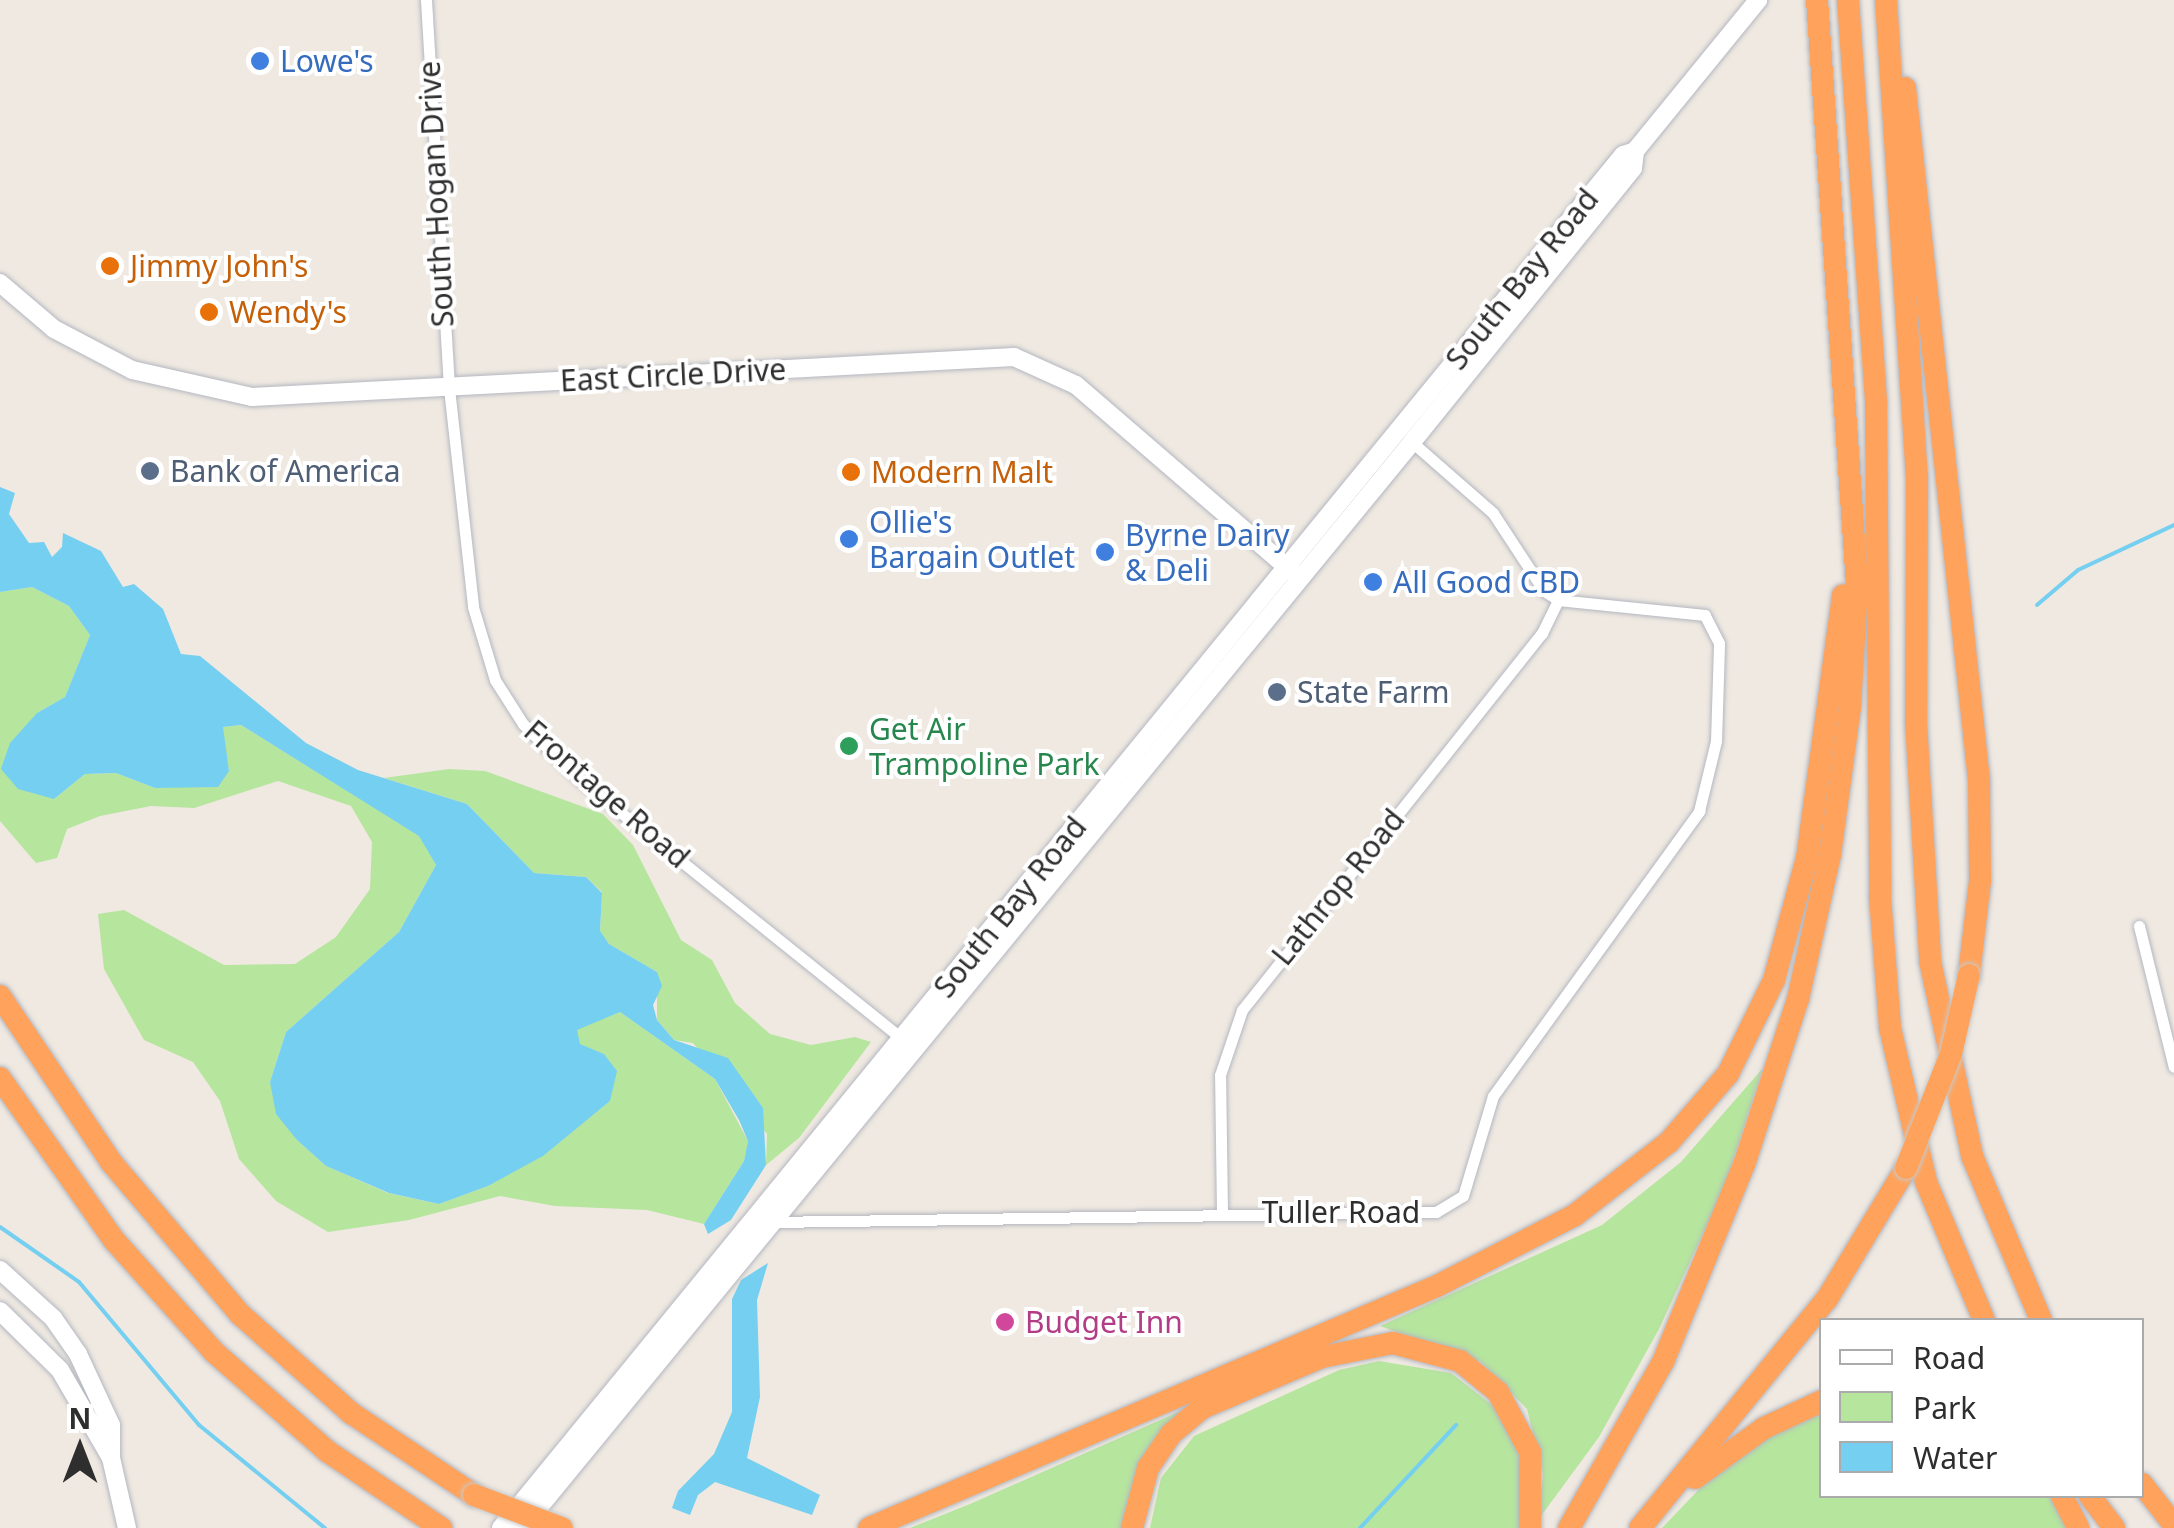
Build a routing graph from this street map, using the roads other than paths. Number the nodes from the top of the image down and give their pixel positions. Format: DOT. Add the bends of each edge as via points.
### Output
graph roads {
  1 [pos="426,0"];
  2 [pos="1758,0"];
  3 [pos="1817,0"];
  4 [pos="1848,0"];
  5 [pos="1889,0"];
  6 [pos="1635,151"];
  7 [pos="0,283"];
  8 [pos="449,388"];
  9 [pos="1412,442"];
  10 [pos="1854,512"];
  11 [pos="1293,573"];
  12 [pos="1558,600"];
  13 [pos="2138,926"];
  14 [pos="0,996"];
  15 [pos="2168,1019"];
  16 [pos="908,1043"];
  17 [pos="2174,1067"];
  18 [pos="0,1078"];
  19 [pos="1222,1212"];
  20 [pos="765,1218"];
  21 [pos="0,1270"];
  22 [pos="0,1311"];
  23 [pos="1983,1318"];
  24 [pos="2040,1318"];
  25 [pos="1819,1404"];
  26 [pos="111,1458"];
  27 [pos="2144,1487"];
  28 [pos="474,1495"];
  29 [pos="2063,1498"];
  30 [pos="2092,1498"];
  31 [pos="2174,1525"];
  32 [pos="128,1528"];
  33 [pos="441,1528"];
  34 [pos="501,1528"];
  35 [pos="522,1528"];
  36 [pos="533,1528"];
  37 [pos="562,1528"];
  38 [pos="869,1528"];
  39 [pos="1132,1528"];
  40 [pos="1530,1528"];
  41 [pos="1569,1528"];
  42 [pos="1641,1528"];
  43 [pos="2078,1528"];
  44 [pos="2114,1528"];
  1 -- 8 [label="street, South Hogan Drive"];
  2 -- 6 [label="street, South Bay Road"];
  3 -- 10 [label="highway"];
  4 -- 23 [label="highway" via="1879,470 1884,975 1917,1151"];
  5 -- 24 [label="highway" via="1917,476 1916,742 1930,961 1972,1156"];
  5 -- 42 [label="highway, bridge" via="1979,780 1980,881 1969,975 1951,1054 1906,1168 1827,1299"];
  6 -- 9 [label="street, South Bay Road" via="1633,168"];
  6 -- 11 [label="street, South Bay Road" via="1623,156"];
  7 -- 8 [label="street, East Circle Drive" via="82,346 194,388 252,397"];
  8 -- 11 [label="street, East Circle Drive" via="1014,358 1076,386"];
  8 -- 16 [label="street, Frontage Road" via="472,607 495,680 523,724 579,778"];
  9 -- 11 [label="street, South Bay Road"];
  9 -- 12 [label="street" via="1493,514 1544,590"];
  10 -- 38 [label="highway" via="1822,766 1786,944 1746,1044 1669,1142 1575,1216 1437,1286"];
  10 -- 41 [label="highway" via="1856,620 1845,757 1798,999 1754,1140 1682,1319 1626,1438"];
  11 -- 16 [label="street, South Bay Road"];
  12 -- 19 [label="street, Lathrop Road" via="1542,633 1242,1010 1220,1075"];
  12 -- 19 [label="street, Tuller Road" via="1697,613 1716,632 1716,741 1699,811 1493,1096 1463,1196 1436,1212"];
  13 -- 15 [label="street"];
  14 -- 28 [label="highway" via="111,1162 228,1302 351,1412"];
  15 -- 17 [label="street"];
  16 -- 20 [label="street, South Bay Road"];
  18 -- 33 [label="highway" via="104,1227 214,1352 328,1451"];
  19 -- 20 [label="street, Tuller Road"];
  20 -- 34 [label="street, South Bay Road"];
  20 -- 35 [label="street, South Bay Road"];
  21 -- 26 [label="street" via="53,1318 78,1354 111,1425"];
  22 -- 26 [label="street" via="60,1370"];
  25 -- 42 [label="highway" via="1740,1444"];
  26 -- 32 [label="street"];
  27 -- 31 [label="highway"];
  28 -- 36 [label="highway, bridge"];
  28 -- 37 [label="highway, bridge"];
  29 -- 43 [label="highway"];
  30 -- 44 [label="highway"];
  39 -- 40 [label="highway" via="1148,1468 1188,1418 1322,1356 1393,1343 1460,1361 1498,1392 1530,1452"];
}
